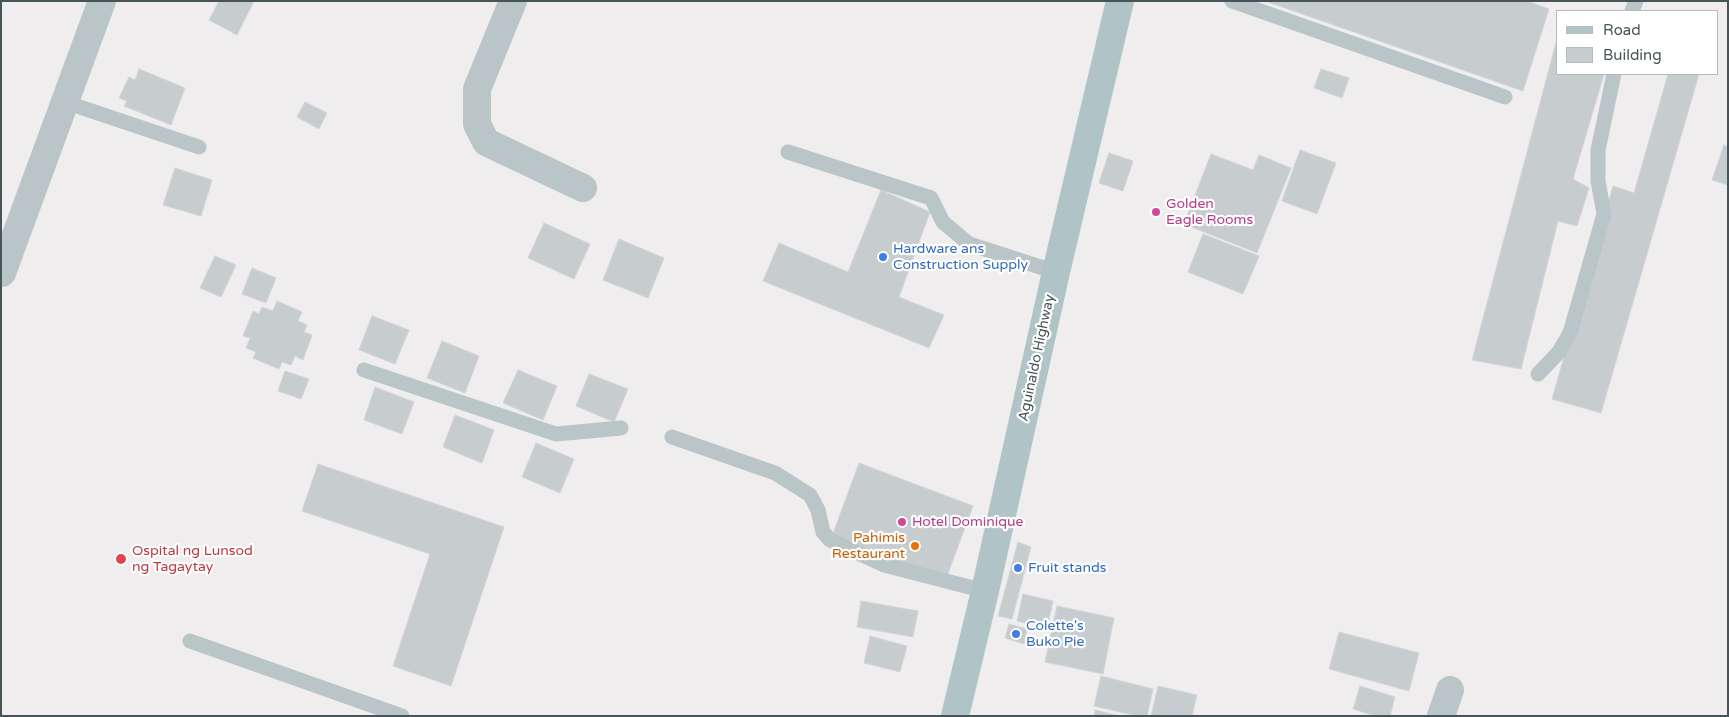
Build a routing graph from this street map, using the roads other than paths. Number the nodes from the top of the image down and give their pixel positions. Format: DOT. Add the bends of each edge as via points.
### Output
graph roads {
  1 [pos="102,1"];
  2 [pos="513,1"];
  3 [pos="1120,1"];
  4 [pos="1232,1"];
  5 [pos="1614,75"];
  6 [pos="1505,97"];
  7 [pos="65,102"];
  8 [pos="199,147"];
  9 [pos="788,152"];
  10 [pos="583,188"];
  11 [pos="1056,272"];
  12 [pos="2,273"];
  13 [pos="364,370"];
  14 [pos="1538,374"];
  15 [pos="622,428"];
  16 [pos="672,437"];
  17 [pos="985,591"];
  18 [pos="190,641"];
  19 [pos="1450,690"];
  20 [pos="402,716"];
  21 [pos="955,716"];
  22 [pos="1441,716"];
  1 -- 7 [label="street"];
  2 -- 10 [label="street" via="477,89 477,124 486,142"];
  3 -- 11 [label="main road, Aguinaldo Highway"];
  4 -- 6 [label="lane"];
  5 -- 14 [label="lane" via="1598,150 1598,181 1604,214 1570,332 1559,352"];
  7 -- 8 [label="lane"];
  7 -- 12 [label="street"];
  9 -- 11 [label="lane" via="931,198 943,222 969,244"];
  11 -- 17 [label="main road, Aguinaldo Highway"];
  13 -- 15 [label="lane" via="556,434"];
  16 -- 17 [label="lane" via="774,473 810,495 818,510 823,532 830,540 884,565"];
  17 -- 21 [label="main road, Aguinaldo Highway"];
  18 -- 20 [label="lane"];
  19 -- 22 [label="street"];
}
